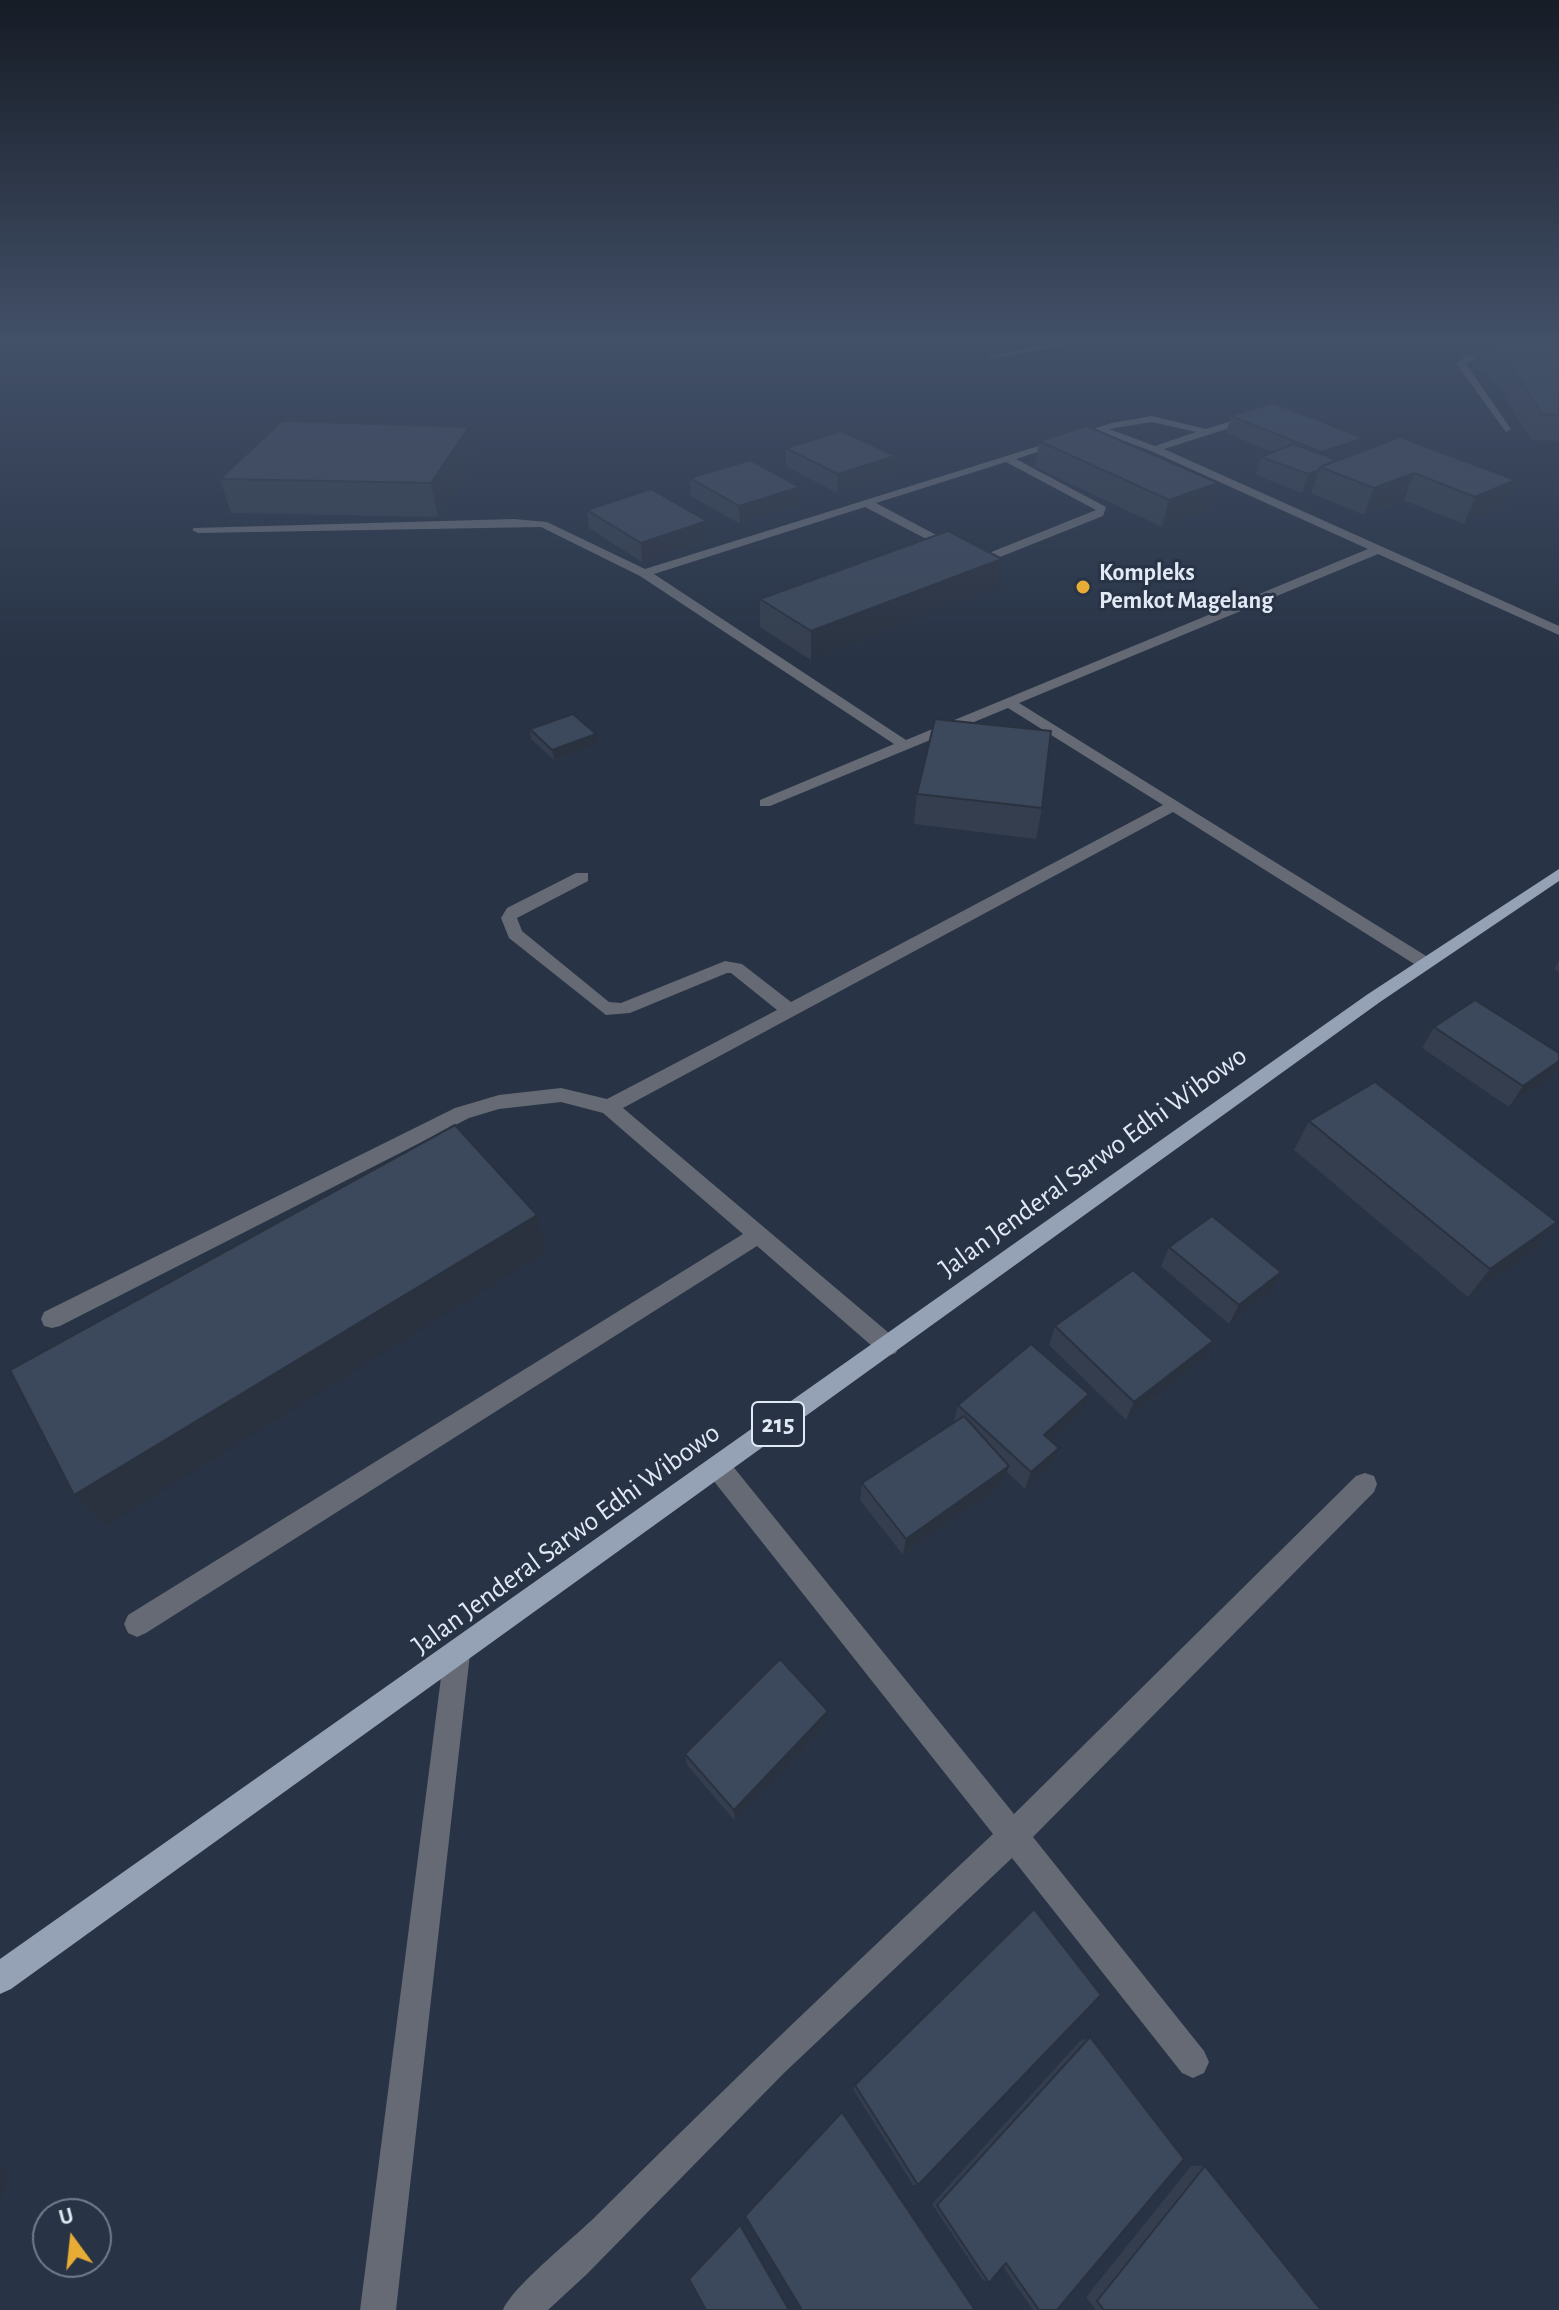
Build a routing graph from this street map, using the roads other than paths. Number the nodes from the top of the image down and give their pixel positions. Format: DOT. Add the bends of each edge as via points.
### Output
graph roads {
  1 [pos="1030,452"];
  2 [pos="1161,452"];
  3 [pos="1008,459"];
  4 [pos="865,502"];
  5 [pos="198,530"];
  6 [pos="1377,550"];
  7 [pos="644,573"];
  8 [pos="1559,631"];
  9 [pos="1008,702"];
  10 [pos="903,744"];
  11 [pos="765,803"];
  12 [pos="1175,805"];
  13 [pos="1559,874"];
  14 [pos="582,877"];
  15 [pos="1425,963"];
  16 [pos="790,1011"];
  17 [pos="609,1107"];
  18 [pos="758,1235"];
  19 [pos="52,1319"];
  20 [pos="888,1346"];
  21 [pos="718,1467"];
  22 [pos="1365,1484"];
  23 [pos="137,1624"];
  24 [pos="457,1654"];
  25 [pos="1012,1837"];
  26 [pos="0,1978"];
  27 [pos="1193,2062"];
  28 [pos="378,2310"];
  29 [pos="521,2310"];
  1 -- 3 [label="street"];
  2 -- 6 [label="street"];
  3 -- 4 [label="street"];
  3 -- 4 [label="street" via="1102,509 986,558 972,559"];
  4 -- 7 [label="street"];
  5 -- 7 [label="street" via="543,524"];
  6 -- 8 [label="street"];
  6 -- 9 [label="street"];
  7 -- 10 [label="street"];
  9 -- 10 [label="street"];
  9 -- 12 [label="street"];
  10 -- 11 [label="street"];
  12 -- 15 [label="street"];
  12 -- 16 [label="street"];
  13 -- 15 [label="main road, Jalan Jenderal Sarwo Edhi Wibowo / 215"];
  14 -- 16 [label="street" via="513,912 509,925 603,1006 624,1009 725,967 736,968"];
  15 -- 20 [label="main road, Jalan Jenderal Sarwo Edhi Wibowo / 215"];
  16 -- 17 [label="street"];
  17 -- 18 [label="street"];
  17 -- 19 [label="street" via="561,1095 499,1102 462,1113"];
  18 -- 20 [label="street"];
  18 -- 23 [label="street"];
  20 -- 21 [label="main road, Jalan Jenderal Sarwo Edhi Wibowo / 215"];
  21 -- 24 [label="main road, Jalan Jenderal Sarwo Edhi Wibowo / 215"];
  21 -- 25 [label="street"];
  22 -- 25 [label="street"];
  24 -- 26 [label="main road, Jalan Jenderal Sarwo Edhi Wibowo / 215"];
  24 -- 28 [label="street"];
  25 -- 27 [label="street"];
  25 -- 29 [label="street"];
}
